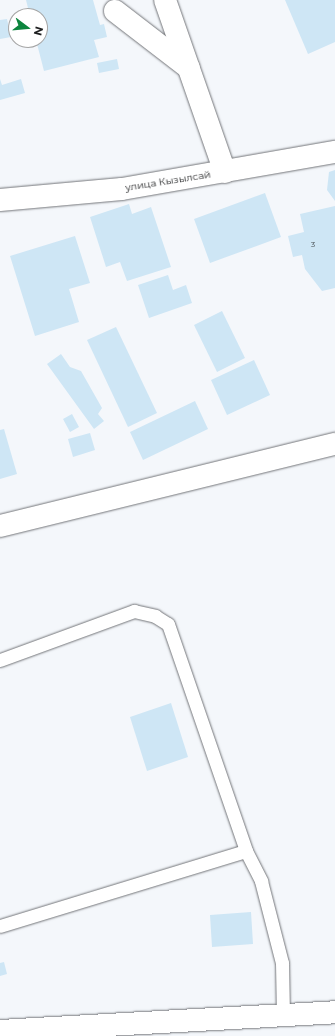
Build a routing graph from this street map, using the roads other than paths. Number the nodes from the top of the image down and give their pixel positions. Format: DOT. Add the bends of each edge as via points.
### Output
graph roads {
  1 [pos="165,0"];
  2 [pos="115,11"];
  3 [pos="191,70"];
  4 [pos="335,152"];
  5 [pos="225,172"];
  6 [pos="0,200"];
  7 [pos="335,444"];
  8 [pos="0,526"];
  9 [pos="0,660"];
  10 [pos="246,851"];
  11 [pos="0,926"];
  12 [pos="335,1012"];
  13 [pos="283,1014"];
  14 [pos="0,1031"];
  1 -- 3 [label="street"];
  2 -- 3 [label="street"];
  3 -- 5 [label="street"];
  4 -- 5 [label="street, улица Кызылсай"];
  5 -- 6 [label="street, улица Кызылсай" via="122,189"];
  7 -- 8 [label="street"];
  9 -- 10 [label="lane" via="134,611 155,616 168,624"];
  10 -- 11 [label="lane"];
  10 -- 13 [label="lane" via="261,881 282,963"];
  12 -- 13 [label="street"];
  13 -- 14 [label="street"];
}
